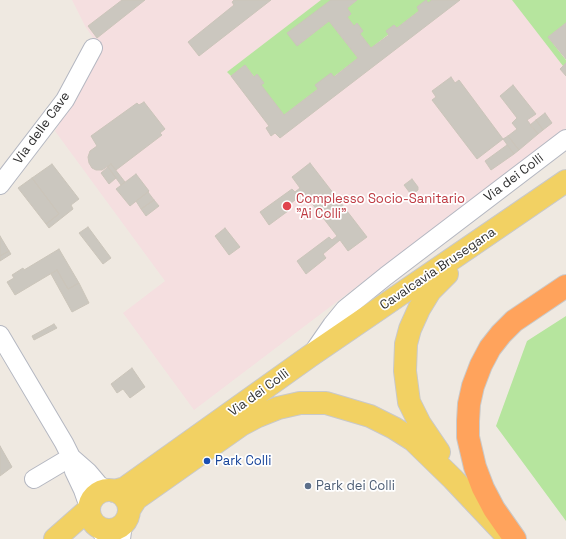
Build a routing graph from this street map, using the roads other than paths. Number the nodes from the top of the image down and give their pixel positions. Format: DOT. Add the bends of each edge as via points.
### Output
graph roads {
  1 [pos="93,48"];
  2 [pos="566,139"];
  3 [pos="566,181"];
  4 [pos="0,185"];
  5 [pos="544,197"];
  6 [pos="386,276"];
  7 [pos="566,286"];
  8 [pos="400,295"];
  9 [pos="0,335"];
  10 [pos="310,356"];
  11 [pos="71,457"];
  12 [pos="34,479"];
  13 [pos="112,491"];
  14 [pos="476,503"];
  15 [pos="96,522"];
  16 [pos="124,524"];
  17 [pos="55,539"];
  18 [pos="60,539"];
  19 [pos="509,539"];
  20 [pos="515,539"];
  1 -- 4 [label="street, Via delle Cave" via="65,100"];
  2 -- 6 [label="street, Via dei Colli"];
  3 -- 5 [label="main road, Cavalcavia Brusegana"];
  5 -- 8 [label="main road, Cavalcavia Brusegana"];
  5 -- 14 [label="main road" via="487,247 445,275 419,308 406,344 405,371 409,402 424,430"];
  6 -- 8 [label="street" via="383,284 385,289 392,295"];
  6 -- 10 [label="street, Via dei Colli" via="345,309"];
  7 -- 20 [label="highway" via="514,321 500,334 481,365 469,404 468,437 475,467 494,509"];
  8 -- 10 [label="main road, Cavalcavia Brusegana"];
  9 -- 11 [label="street"];
  10 -- 13 [label="main road, Via dei Colli" via="125,488"];
  11 -- 12 [label="street"];
  11 -- 13 [label="street" via="99,485"];
  11 -- 15 [label="street" via="74,471"];
  13 -- 15 [label="main road, Via dei Colli" via="100,493 93,499"];
  13 -- 16 [label="main road" via="124,498"];
  14 -- 16 [label="main road" via="413,440 394,428 370,416 326,403 300,403 278,408 241,425 136,499"];
  14 -- 19 [label="main road"];
  15 -- 16 [label="main road" via="109,530 117,529"];
  15 -- 17 [label="main road, Via dei Colli"];
  15 -- 18 [label="main road" via="84,530"];
}
